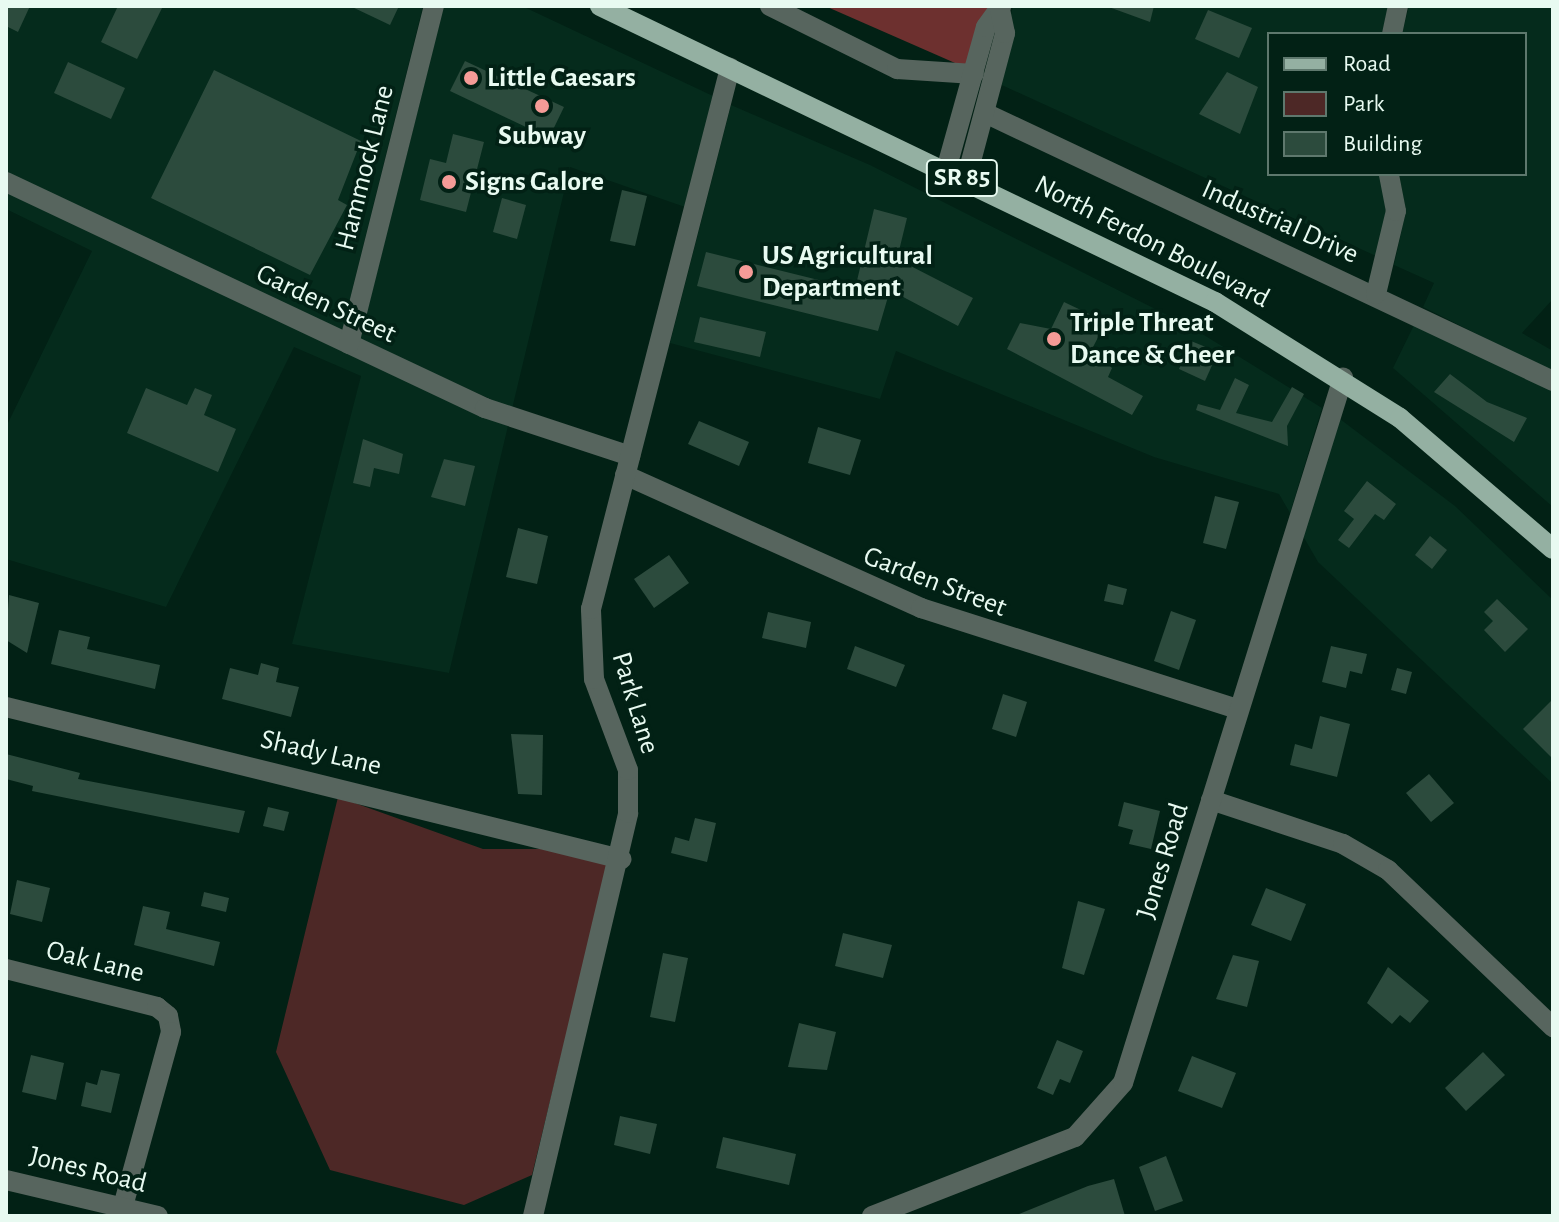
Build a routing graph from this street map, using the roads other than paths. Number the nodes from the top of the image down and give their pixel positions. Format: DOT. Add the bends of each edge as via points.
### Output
graph roads {
  1 [pos="434,6"];
  2 [pos="600,6"];
  3 [pos="770,6"];
  4 [pos="1398,6"];
  5 [pos="1001,8"];
  6 [pos="1392,32"];
  7 [pos="730,68"];
  8 [pos="974,74"];
  9 [pos="985,113"];
  10 [pos="946,170"];
  11 [pos="1389,176"];
  12 [pos="966,180"];
  13 [pos="6,182"];
  14 [pos="1376,294"];
  15 [pos="349,344"];
  16 [pos="1343,378"];
  17 [pos="1553,381"];
  18 [pos="628,466"];
  19 [pos="1553,549"];
  20 [pos="6,707"];
  21 [pos="1237,709"];
  22 [pos="1211,800"];
  23 [pos="621,859"];
  24 [pos="6,969"];
  25 [pos="1553,1027"];
  26 [pos="6,1180"];
  27 [pos="123,1206"];
  28 [pos="158,1216"];
  29 [pos="533,1216"];
  30 [pos="872,1216"];
  1 -- 15 [label="street, Hammock Lane"];
  2 -- 7 [label="main road, North Ferdon Boulevard / SR 85"];
  3 -- 8 [label="street" via="897,69"];
  4 -- 6 [label="street"];
  5 -- 8 [label="street" via="986,27"];
  5 -- 9 [label="street" via="1005,33"];
  7 -- 10 [label="main road, North Ferdon Boulevard / SR 85"];
  7 -- 18 [label="street, Park Lane"];
  8 -- 10 [label="street"];
  9 -- 12 [label="street"];
  9 -- 14 [label="street, Industrial Drive"];
  10 -- 12 [label="main road, North Ferdon Boulevard / SR 85"];
  11 -- 14 [label="street" via="1396,211"];
  12 -- 16 [label="main road, North Ferdon Boulevard / SR 85" via="1215,302"];
  13 -- 15 [label="street, Garden Street"];
  14 -- 17 [label="street, Industrial Drive"];
  15 -- 18 [label="street, Garden Street" via="485,408"];
  16 -- 19 [label="main road, North Ferdon Boulevard / SR 85" via="1490,490"];
  16 -- 21 [label="street, Jones Road"];
  18 -- 21 [label="street, Garden Street" via="921,608"];
  18 -- 23 [label="street, Park Lane" via="589,638 594,679 628,770"];
  20 -- 23 [label="street, Shady Lane"];
  21 -- 22 [label="street, Jones Road"];
  22 -- 25 [label="street" via="1376,862"];
  22 -- 30 [label="street, Jones Road" via="1123,1083 1108,1108 1075,1137"];
  23 -- 29 [label="street, Park Lane"];
  24 -- 27 [label="street, Oak Lane" via="167,1015 171,1032"];
  26 -- 27 [label="street, Jones Road"];
  27 -- 28 [label="street, Jones Road"];
}
